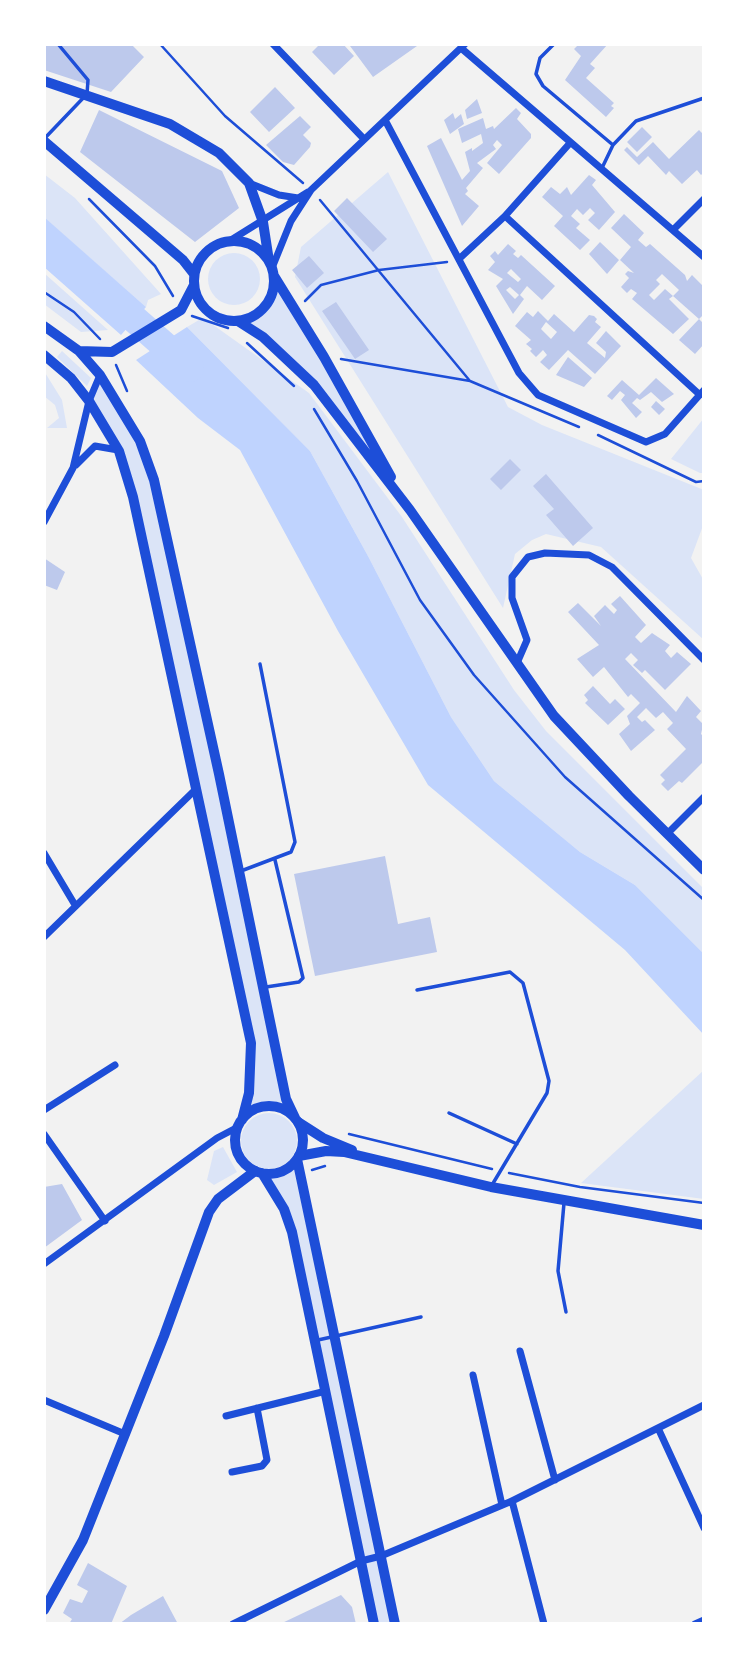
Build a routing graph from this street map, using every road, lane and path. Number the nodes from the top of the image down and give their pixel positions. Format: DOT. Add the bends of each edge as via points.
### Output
graph roads {
  1 [pos="58,44"];
  2 [pos="160,44"];
  3 [pos="273,44"];
  4 [pos="554,44"];
  5 [pos="463,46"];
  6 [pos="44,81"];
  7 [pos="87,94"];
  8 [pos="704,98"];
  9 [pos="385,120"];
  10 [pos="365,139"];
  11 [pos="44,140"];
  12 [pos="570,143"];
  13 [pos="613,145"];
  14 [pos="602,168"];
  15 [pos="249,183"];
  16 [pos="311,190"];
  17 [pos="82,191"];
  18 [pos="299,198"];
  19 [pos="704,199"];
  20 [pos="505,216"];
  21 [pos="263,222"];
  22 [pos="674,229"];
  23 [pos="231,240"];
  24 [pos="704,257"];
  25 [pos="459,259"];
  26 [pos="271,269"];
  27 [pos="379,270"];
  28 [pos="194,279"];
  29 [pos="44,292"];
  30 [pos="181,310"];
  31 [pos="295,311"];
  32 [pos="216,317"];
  33 [pos="235,325"];
  34 [pos="44,326"];
  35 [pos="100,338"];
  36 [pos="241,338"];
  37 [pos="79,351"];
  38 [pos="112,352"];
  39 [pos="44,355"];
  40 [pos="324,356"];
  41 [pos="118,373"];
  42 [pos="100,375"];
  43 [pos="470,381"];
  44 [pos="299,391"];
  45 [pos="702,392"];
  46 [pos="129,395"];
  47 [pos="309,400"];
  48 [pos="89,401"];
  49 [pos="118,451"];
  50 [pos="74,468"];
  51 [pos="704,481"];
  52 [pos="410,510"];
  53 [pos="44,522"];
  54 [pos="704,660"];
  55 [pos="260,664"];
  56 [pos="516,664"];
  57 [pos="195,790"];
  58 [pos="704,797"];
  59 [pos="667,834"];
  60 [pos="44,853"];
  61 [pos="275,860"];
  62 [pos="704,870"];
  63 [pos="239,872"];
  64 [pos="704,900"];
  65 [pos="75,905"];
  66 [pos="44,937"];
  67 [pos="264,988"];
  68 [pos="417,990"];
  69 [pos="115,1065"];
  70 [pos="44,1111"];
  71 [pos="449,1112"];
  72 [pos="296,1120"];
  73 [pos="240,1123"];
  74 [pos="339,1131"];
  75 [pos="44,1134"];
  76 [pos="517,1144"];
  77 [pos="369,1157"];
  78 [pos="298,1158"];
  79 [pos="502,1171"];
  80 [pos="258,1172"];
  81 [pos="491,1187"];
  82 [pos="565,1201"];
  83 [pos="704,1203"];
  84 [pos="105,1221"];
  85 [pos="704,1225"];
  86 [pos="44,1264"];
  87 [pos="566,1312"];
  88 [pos="421,1317"];
  89 [pos="334,1337"];
  90 [pos="316,1340"];
  91 [pos="520,1350"];
  92 [pos="473,1375"];
  93 [pos="326,1391"];
  94 [pos="44,1400"];
  95 [pos="704,1405"];
  96 [pos="257,1408"];
  97 [pos="226,1416"];
  98 [pos="657,1428"];
  99 [pos="125,1434"];
  100 [pos="232,1472"];
  101 [pos="555,1480"];
  102 [pos="512,1501"];
  103 [pos="502,1505"];
  104 [pos="704,1528"];
  105 [pos="381,1556"];
  106 [pos="361,1560"];
  107 [pos="44,1610"];
  108 [pos="704,1620"];
  109 [pos="233,1624"];
  110 [pos="374,1624"];
  111 [pos="395,1624"];
  112 [pos="544,1624"];
  113 [pos="695,1624"];
  1 -- 7 [label="lane" via="88,80"];
  2 -- 16 [label="path" via="225,116"];
  3 -- 10 [label="street"];
  4 -- 13 [label="lane" via="540,58 536,74 543,86"];
  5 -- 9 [label="street"];
  5 -- 12 [label="street"];
  6 -- 7 [label="main road"];
  7 -- 11 [label="lane"];
  7 -- 15 [label="main road" via="188,132 219,153"];
  8 -- 13 [label="lane" via="636,121"];
  9 -- 10 [label="street"];
  9 -- 25 [label="street"];
  10 -- 16 [label="street"];
  11 -- 28 [label="main road" via="183,260"];
  12 -- 14 [label="street"];
  12 -- 20 [label="street"];
  13 -- 14 [label="lane"];
  14 -- 22 [label="street"];
  15 -- 18 [label="street"];
  15 -- 21 [label="main road"];
  16 -- 18 [label="street"];
  16 -- 26 [label="street" via="290,221"];
  16 -- 27 [label="path"];
  17 -- 30 [label="path" via="155,266"];
  18 -- 21 [label="street"];
  19 -- 22 [label="street"];
  20 -- 25 [label="street"];
  20 -- 45 [label="street"];
  21 -- 23 [label="street"];
  21 -- 26 [label="main road"];
  22 -- 24 [label="street"];
  23 -- 26 [label="main road" via="257,248"];
  23 -- 28 [label="main road" via="211,247 197,264"];
  25 -- 27 [label="path"];
  25 -- 45 [label="street" via="519,373 538,395 646,442 665,435"];
  26 -- 31 [label="main road"];
  26 -- 33 [label="main road" via="272,292 265,306"];
  27 -- 31 [label="path" via="321,285"];
  27 -- 43 [label="path"];
  28 -- 30 [label="main road"];
  28 -- 32 [label="main road" via="201,304"];
  29 -- 35 [label="path" via="74,312"];
  30 -- 32 [label="main road"];
  30 -- 33 [label="path" via="199,320"];
  30 -- 38 [label="main road"];
  31 -- 40 [label="main road"];
  32 -- 33 [label="main road"];
  33 -- 52 [label="main road" via="263,337 314,385"];
  34 -- 37 [label="main road"];
  36 -- 44 [label="path"];
  37 -- 38 [label="main road"];
  37 -- 42 [label="main road"];
  38 -- 42 [label="main road"];
  39 -- 48 [label="main road"];
  40 -- 43 [label="path"];
  40 -- 52 [label="main road"];
  41 -- 46 [label="path"];
  42 -- 48 [label="street"];
  42 -- 63 [label="main road" via="140,441 154,480"];
  43 -- 51 [label="path" via="696,482"];
  47 -- 64 [label="path" via="358,481 420,600 474,675 565,777"];
  48 -- 49 [label="main road"];
  48 -- 50 [label="street"];
  49 -- 50 [label="street" via="95,446"];
  49 -- 57 [label="main road" via="133,497"];
  50 -- 53 [label="street"];
  52 -- 56 [label="main road"];
  54 -- 56 [label="street" via="612,567 589,555 545,553 528,556 512,577 512,598 527,640"];
  55 -- 61 [label="lane" via="295,842 291,852"];
  56 -- 59 [label="main road" via="554,716"];
  57 -- 65 [label="street"];
  57 -- 73 [label="main road" via="251,1043 249,1093"];
  58 -- 59 [label="street"];
  59 -- 62 [label="main road"];
  60 -- 65 [label="street"];
  61 -- 63 [label="lane"];
  61 -- 67 [label="lane" via="303,978"];
  63 -- 67 [label="main road"];
  65 -- 66 [label="street"];
  67 -- 72 [label="main road" via="286,1099"];
  68 -- 76 [label="lane" via="510,972 523,983 549,1081 547,1093"];
  69 -- 70 [label="street"];
  71 -- 76 [label="lane"];
  72 -- 73 [label="main road" via="268,1106"];
  72 -- 77 [label="street" via="323,1138"];
  72 -- 78 [label="main road" via="303,1138"];
  73 -- 80 [label="main road" via="239,1156"];
  73 -- 84 [label="street"];
  74 -- 79 [label="path"];
  75 -- 84 [label="street"];
  76 -- 79 [label="lane"];
  77 -- 78 [label="street" via="326,1151"];
  77 -- 81 [label="street"];
  78 -- 80 [label="main road" via="282,1172"];
  78 -- 89 [label="main road"];
  79 -- 81 [label="lane"];
  79 -- 83 [label="path" via="580,1187"];
  80 -- 90 [label="main road" via="284,1209 292,1232"];
  80 -- 99 [label="street" via="218,1199 209,1212"];
  81 -- 82 [label="street"];
  82 -- 85 [label="street"];
  82 -- 87 [label="lane" via="558,1271"];
  84 -- 86 [label="street"];
  88 -- 89 [label="lane"];
  89 -- 90 [label="lane"];
  89 -- 105 [label="main road"];
  90 -- 93 [label="main road"];
  91 -- 101 [label="street"];
  92 -- 103 [label="street"];
  93 -- 96 [label="street"];
  93 -- 106 [label="main road"];
  94 -- 99 [label="street"];
  95 -- 98 [label="street"];
  96 -- 97 [label="street"];
  96 -- 100 [label="street" via="267,1460"];
  98 -- 101 [label="street"];
  98 -- 104 [label="street"];
  99 -- 107 [label="street" via="83,1541"];
  101 -- 102 [label="street"];
  102 -- 103 [label="street"];
  102 -- 112 [label="street"];
  103 -- 105 [label="street"];
  105 -- 106 [label="street"];
  105 -- 111 [label="main road"];
  106 -- 109 [label="street"];
  106 -- 110 [label="main road"];
  108 -- 113 [label="street"];
}
